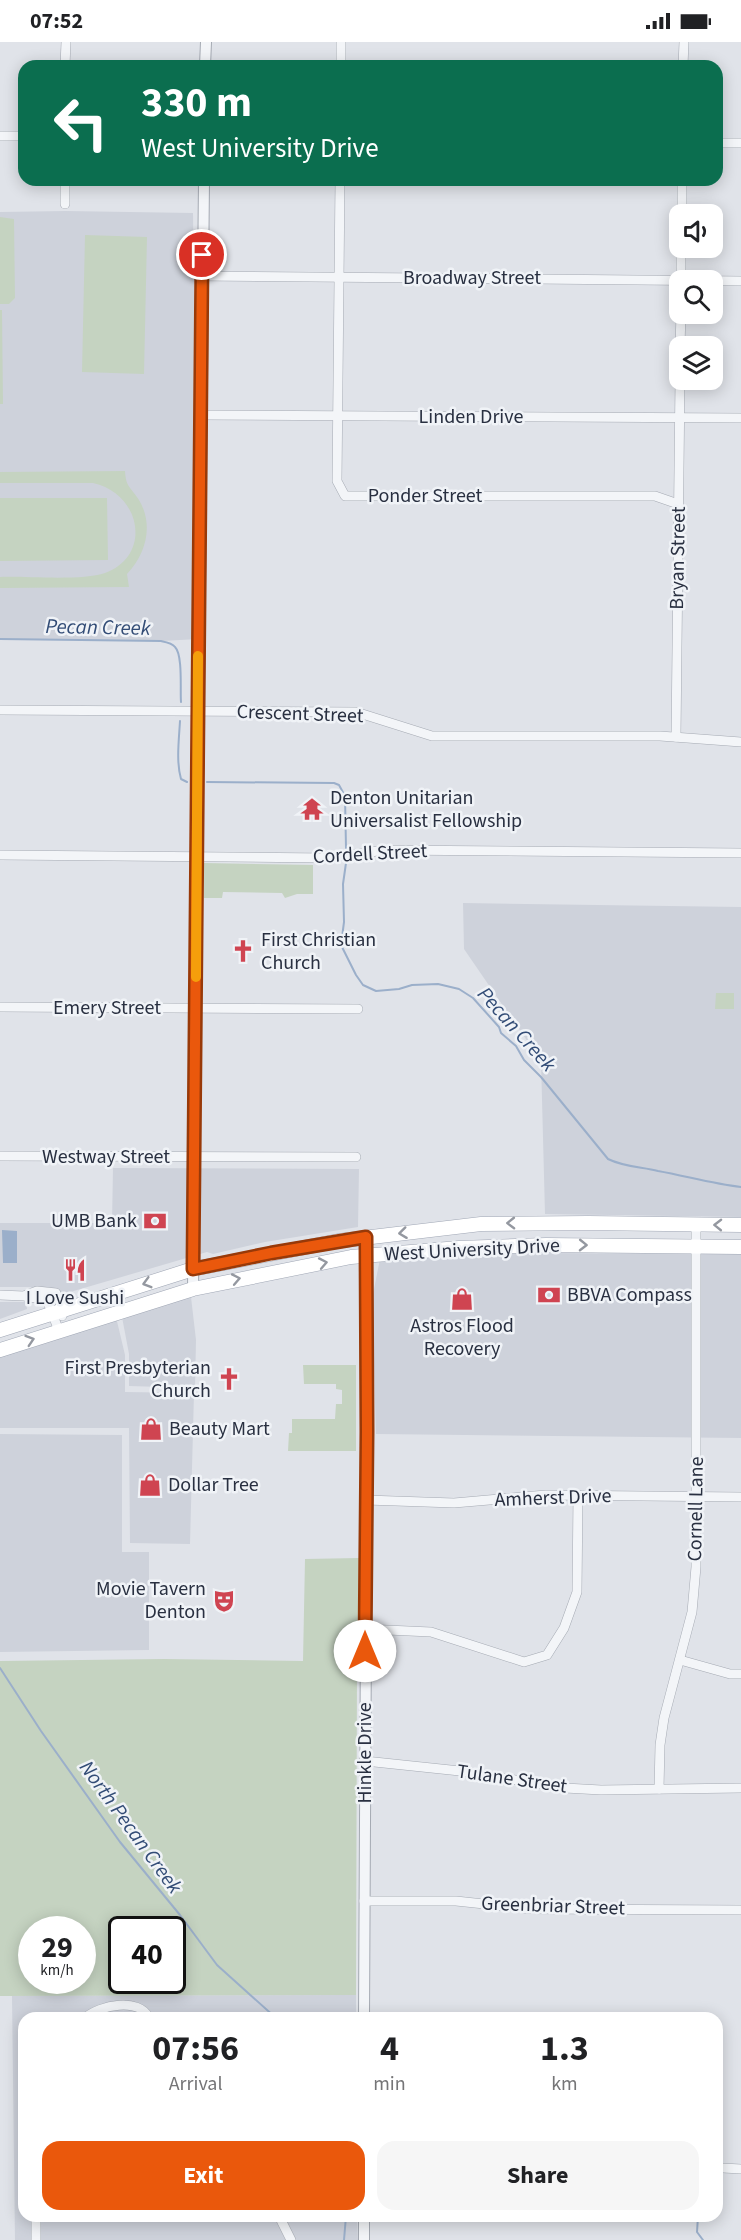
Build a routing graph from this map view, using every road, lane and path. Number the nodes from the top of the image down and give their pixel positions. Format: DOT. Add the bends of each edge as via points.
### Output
graph roads {
  1 [pos="66,42"];
  2 [pos="206,42"];
  3 [pos="341,42"];
  4 [pos="684,42"];
  5 [pos="65,60"];
  6 [pos="205,60"];
  7 [pos="341,60"];
  8 [pos="683,60"];
  9 [pos="0,136"];
  10 [pos="18,136"];
  11 [pos="723,143"];
  12 [pos="741,143"];
  13 [pos="65,186"];
  14 [pos="204,186"];
  15 [pos="340,186"];
  16 [pos="682,186"];
  17 [pos="66,204"];
  18 [pos="682,204"];
  19 [pos="202,276"];
  20 [pos="339,277"];
  21 [pos="669,280"];
  22 [pos="723,280"];
  23 [pos="741,280"];
  24 [pos="680,390"];
  25 [pos="201,415"];
  26 [pos="337,416"];
  27 [pos="680,418"];
  28 [pos="741,418"];
  29 [pos="678,504"];
  30 [pos="0,710"];
  31 [pos="198,711"];
  32 [pos="676,737"];
  33 [pos="741,742"];
  34 [pos="741,853"];
  35 [pos="0,855"];
  36 [pos="196,857"];
  37 [pos="0,1007"];
  38 [pos="195,1009"];
  39 [pos="358,1009"];
  40 [pos="0,1156"];
  41 [pos="194,1157"];
  42 [pos="356,1157"];
  43 [pos="696,1224"];
  44 [pos="741,1225"];
  45 [pos="366,1237"];
  46 [pos="696,1246"];
  47 [pos="741,1247"];
  48 [pos="366,1256"];
  49 [pos="193,1269"];
  50 [pos="193,1289"];
  51 [pos="0,1295"];
  52 [pos="58,1311"];
  53 [pos="0,1330"];
  54 [pos="59,1330"];
  55 [pos="0,1350"];
  56 [pos="578,1495"];
  57 [pos="697,1497"];
  58 [pos="741,1497"];
  59 [pos="366,1500"];
  60 [pos="365,1629"];
  61 [pos="680,1660"];
  62 [pos="741,1674"];
  63 [pos="365,1761"];
  64 [pos="741,1788"];
  65 [pos="659,1789"];
  66 [pos="364,1901"];
  67 [pos="741,1910"];
  68 [pos="94,2012"];
  69 [pos="146,2012"];
  70 [pos="364,2012"];
  71 [pos="723,2169"];
  72 [pos="741,2169"];
  73 [pos="36,2222"];
  74 [pos="282,2222"];
  75 [pos="364,2222"];
  76 [pos="36,2240"];
  77 [pos="291,2240"];
  78 [pos="364,2240"];
  1 -- 5 [label="street"];
  2 -- 6 [label="street"];
  3 -- 7 [label="street"];
  4 -- 8 [label="street"];
  9 -- 10 [label="street"];
  11 -- 12 [label="street"];
  13 -- 17 [label="street"];
  14 -- 19 [label="street"];
  15 -- 20 [label="street, Ponder Street"];
  16 -- 18 [label="street"];
  19 -- 20 [label="street, Broadway Street"];
  19 -- 25 [label="street"];
  20 -- 21 [label="street, Broadway Street"];
  20 -- 26 [label="street, Ponder Street"];
  22 -- 23 [label="street, Broadway Street"];
  24 -- 27 [label="street, Bryan Street"];
  25 -- 26 [label="street, Linden Drive"];
  25 -- 31 [label="street"];
  26 -- 27 [label="street, Linden Drive"];
  26 -- 29 [label="street, Ponder Street" via="337,481 345,496 655,496"];
  27 -- 28 [label="street, Linden Drive"];
  27 -- 29 [label="street, Bryan Street"];
  29 -- 32 [label="street, Bryan Street"];
  30 -- 31 [label="street, Crescent Street"];
  31 -- 32 [label="street, Crescent Street" via="356,712 432,736"];
  31 -- 36 [label="street"];
  32 -- 33 [label="street, Crescent Street"];
  34 -- 36 [label="street, Cordell Street" via="386,850 326,858"];
  35 -- 36 [label="street, Cordell Street"];
  36 -- 38 [label="street"];
  37 -- 38 [label="street, Emery Street"];
  38 -- 39 [label="street, Emery Street"];
  38 -- 41 [label="street"];
  40 -- 41 [label="street, Westway Street"];
  41 -- 42 [label="street, Westway Street"];
  41 -- 49 [label="street"];
  44 -- 43 [label="main road, West University Drive, one-way"];
  43 -- 45 [label="main road, West University Drive, one-way" via="481,1224"];
  43 -- 46 [label="street, Cornell Lane"];
  45 -- 48 [label="street, Hinkle Drive"];
  45 -- 49 [label="main road, West University Drive"];
  46 -- 47 [label="main road, West University Drive"];
  48 -- 46 [label="main road, West University Drive, one-way" via="546,1245"];
  46 -- 57 [label="street, Cornell Lane"];
  50 -- 48 [label="main road, West University Drive, one-way"];
  48 -- 59 [label="street, Hinkle Drive"];
  49 -- 50 [label="street"];
  49 -- 52 [label="main road, West University Drive, one-way"];
  50 -- 54 [label="main road, West University Drive"];
  51 -- 52 [label="street" via="52,1291 56,1293"];
  52 -- 53 [label="main road, West University Drive"];
  52 -- 54 [label="street"];
  55 -- 54 [label="main road, West University Drive, one-way"];
  56 -- 57 [label="street, Amherst Drive"];
  56 -- 59 [label="street, Amherst Drive" via="454,1503"];
  56 -- 60 [label="street" via="577,1592 564,1628 547,1655 524,1662 431,1632"];
  57 -- 58 [label="street, Amherst Drive"];
  57 -- 61 [label="street, Cornell Lane" via="692,1612"];
  59 -- 60 [label="street, Hinkle Drive"];
  60 -- 63 [label="street, Hinkle Drive"];
  61 -- 62 [label="street"];
  61 -- 65 [label="street, Cornell Lane" via="662,1727"];
  63 -- 65 [label="street, Tulane Street" via="565,1788"];
  63 -- 66 [label="street, Hinkle Drive"];
  64 -- 65 [label="street, Tulane Street"];
  66 -- 67 [label="street, Greenbriar Street" via="456,1901 532,1909"];
  66 -- 70 [label="street, Hinkle Drive"];
  68 -- 69 [label="street" via="120,2006 140,2007"];
  71 -- 72 [label="street"];
  73 -- 76 [label="street"];
  74 -- 77 [label="street"];
  75 -- 78 [label="street"];
}
